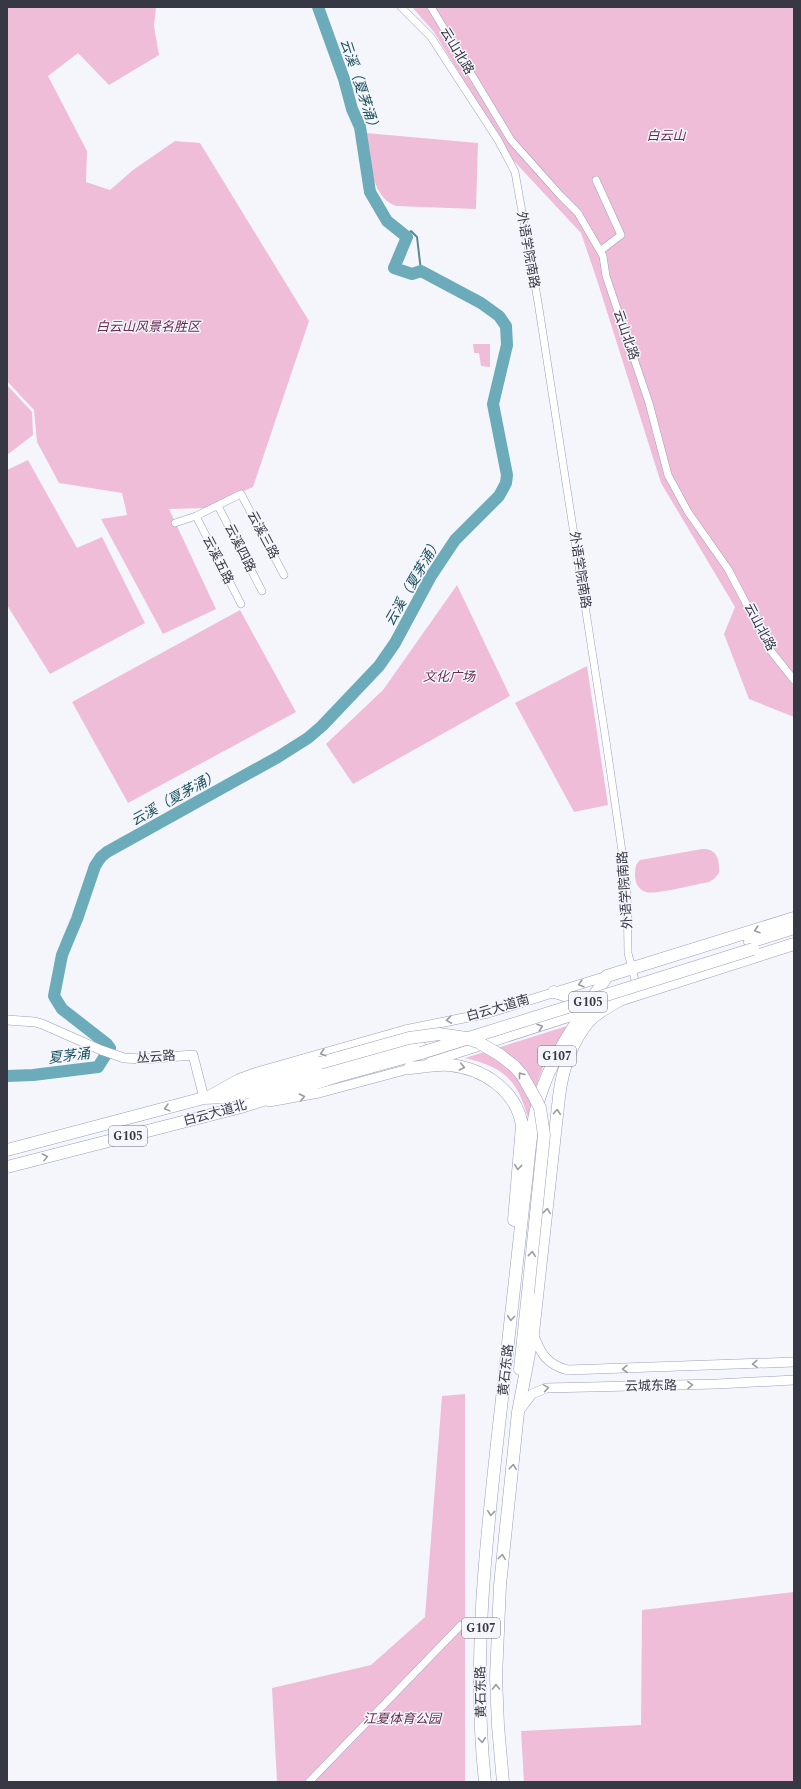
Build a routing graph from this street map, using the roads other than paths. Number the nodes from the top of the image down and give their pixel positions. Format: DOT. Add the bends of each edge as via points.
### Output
graph roads {
  1 [pos="401,7"];
  2 [pos="431,7"];
  3 [pos="507,134"];
  4 [pos="498,140"];
  5 [pos="596,180"];
  6 [pos="600,251"];
  7 [pos="218,506"];
  8 [pos="196,516"];
  9 [pos="175,523"];
  10 [pos="284,575"];
  11 [pos="262,591"];
  12 [pos="241,604"];
  13 [pos="794,680"];
  14 [pos="794,918"];
  15 [pos="794,928"];
  16 [pos="794,936"];
  17 [pos="794,944"];
  18 [pos="752,945"];
  19 [pos="631,969"];
  20 [pos="607,976"];
  21 [pos="554,992"];
  22 [pos="638,994"];
  23 [pos="622,999"];
  24 [pos="583,1013"];
  25 [pos="567,1019"];
  26 [pos="7,1020"];
  27 [pos="584,1028"];
  28 [pos="420,1049"];
  29 [pos="410,1068"];
  30 [pos="204,1098"];
  31 [pos="250,1105"];
  32 [pos="530,1146"];
  33 [pos="7,1150"];
  34 [pos="554,1151"];
  35 [pos="7,1167"];
  36 [pos="514,1279"];
  37 [pos="534,1333"];
  38 [pos="794,1362"];
  39 [pos="579,1371"];
  40 [pos="794,1380"];
  41 [pos="581,1387"];
  42 [pos="518,1412"];
  43 [pos="481,1624"];
  44 [pos="309,1782"];
  45 [pos="485,1782"];
  46 [pos="503,1782"];
  1 -- 4 [label="street, 外语学院南路" via="431,37"];
  2 -- 3 [label="street, 云山北路"];
  3 -- 4 [label="street"];
  3 -- 6 [label="street, 云山北路" via="578,213"];
  4 -- 19 [label="street, 外语学院南路" via="515,172 554,406 625,865 629,904 628,953"];
  5 -- 6 [label="street" via="621,235"];
  6 -- 13 [label="street, 云山北路" via="649,403 668,475 688,512 728,569 771,651"];
  7 -- 8 [label="street"];
  7 -- 10 [label="street, 云溪三路" via="241,494"];
  7 -- 11 [label="street, 云溪四路"];
  8 -- 9 [label="street"];
  8 -- 12 [label="street, 云溪五路"];
  14 -- 19 [label="highway, 白云大道南, one-way"];
  15 -- 18 [label="highway, 白云大道南 / G105"];
  16 -- 18 [label="highway, 白云大道南 / G105"];
  17 -- 22 [label="highway, G107"];
  18 -- 28 [label="highway, 白云大道南 / G105, bridge"];
  19 -- 20 [label="highway, 白云大道南"];
  19 -- 22 [label="street, 外语学院南路"];
  20 -- 21 [label="main road, 白云大道南, one-way"];
  20 -- 24 [label="highway, 黄石东路 / G107"];
  21 -- 24 [label="highway" via="576,1002"];
  21 -- 25 [label="main road" via="567,1002"];
  21 -- 30 [label="main road, 白云大道南, one-way" via="488,1013 405,1030 254,1073"];
  22 -- 23 [label="highway, G107"];
  23 -- 24 [label="main road"];
  23 -- 27 [label="highway, 黄石东路 / G107" via="601,1011"];
  24 -- 25 [label="main road"];
  24 -- 27 [label="highway"];
  24 -- 32 [label="highway, 黄石东路 / G107" via="563,1044 543,1087 535,1113"];
  29 -- 25 [label="main road, one-way"];
  26 -- 30 [label="main road, 丛云路" via="35,1022 52,1027 101,1050 136,1059 193,1055"];
  34 -- 27 [label="highway, 黄石东路 / G107, one-way" via="563,1070"];
  28 -- 30 [label="highway, 白云大道北 / G105" via="249,1092"];
  28 -- 31 [label="highway, 白云大道北 / G105"];
  31 -- 29 [label="main road, one-way" via="320,1093"];
  29 -- 36 [label="highway, one-way" via="448,1065 474,1071 503,1089 518,1110 521,1118 521,1135 514,1218"];
  30 -- 33 [label="highway, 白云大道北 / G105, one-way"];
  42 -- 30 [label="highway, one-way, bridge" via="520,1366 544,1135 540,1108 522,1075 514,1066 478,1042 459,1036 439,1034 409,1038 251,1082"];
  35 -- 31 [label="highway, 白云大道北 / G105, one-way"];
  32 -- 34 [label="highway" via="534,1141 543,1138 550,1142"];
  32 -- 36 [label="highway, 黄石东路 / G107"];
  37 -- 34 [label="highway, 黄石东路 / G107, one-way"];
  36 -- 43 [label="highway, 黄石东路 / G107, one-way" via="486,1550"];
  37 -- 39 [label="main road, 云城东路" via="538,1347 547,1360 561,1369"];
  37 -- 42 [label="highway, 黄石东路 / G107"];
  38 -- 39 [label="main road, 云城东路, one-way"];
  39 -- 41 [label="main road" via="574,1376 574,1382"];
  41 -- 40 [label="main road, 云城东路, one-way"];
  42 -- 41 [label="main road, 云城东路, one-way" via="528,1398 539,1390"];
  46 -- 42 [label="highway, 黄石东路 / G107, one-way" via="496,1702 497,1623"];
  43 -- 44 [label="street" via="461,1625"];
  43 -- 45 [label="highway, 黄石东路 / G107, one-way" via="480,1697"];
}
